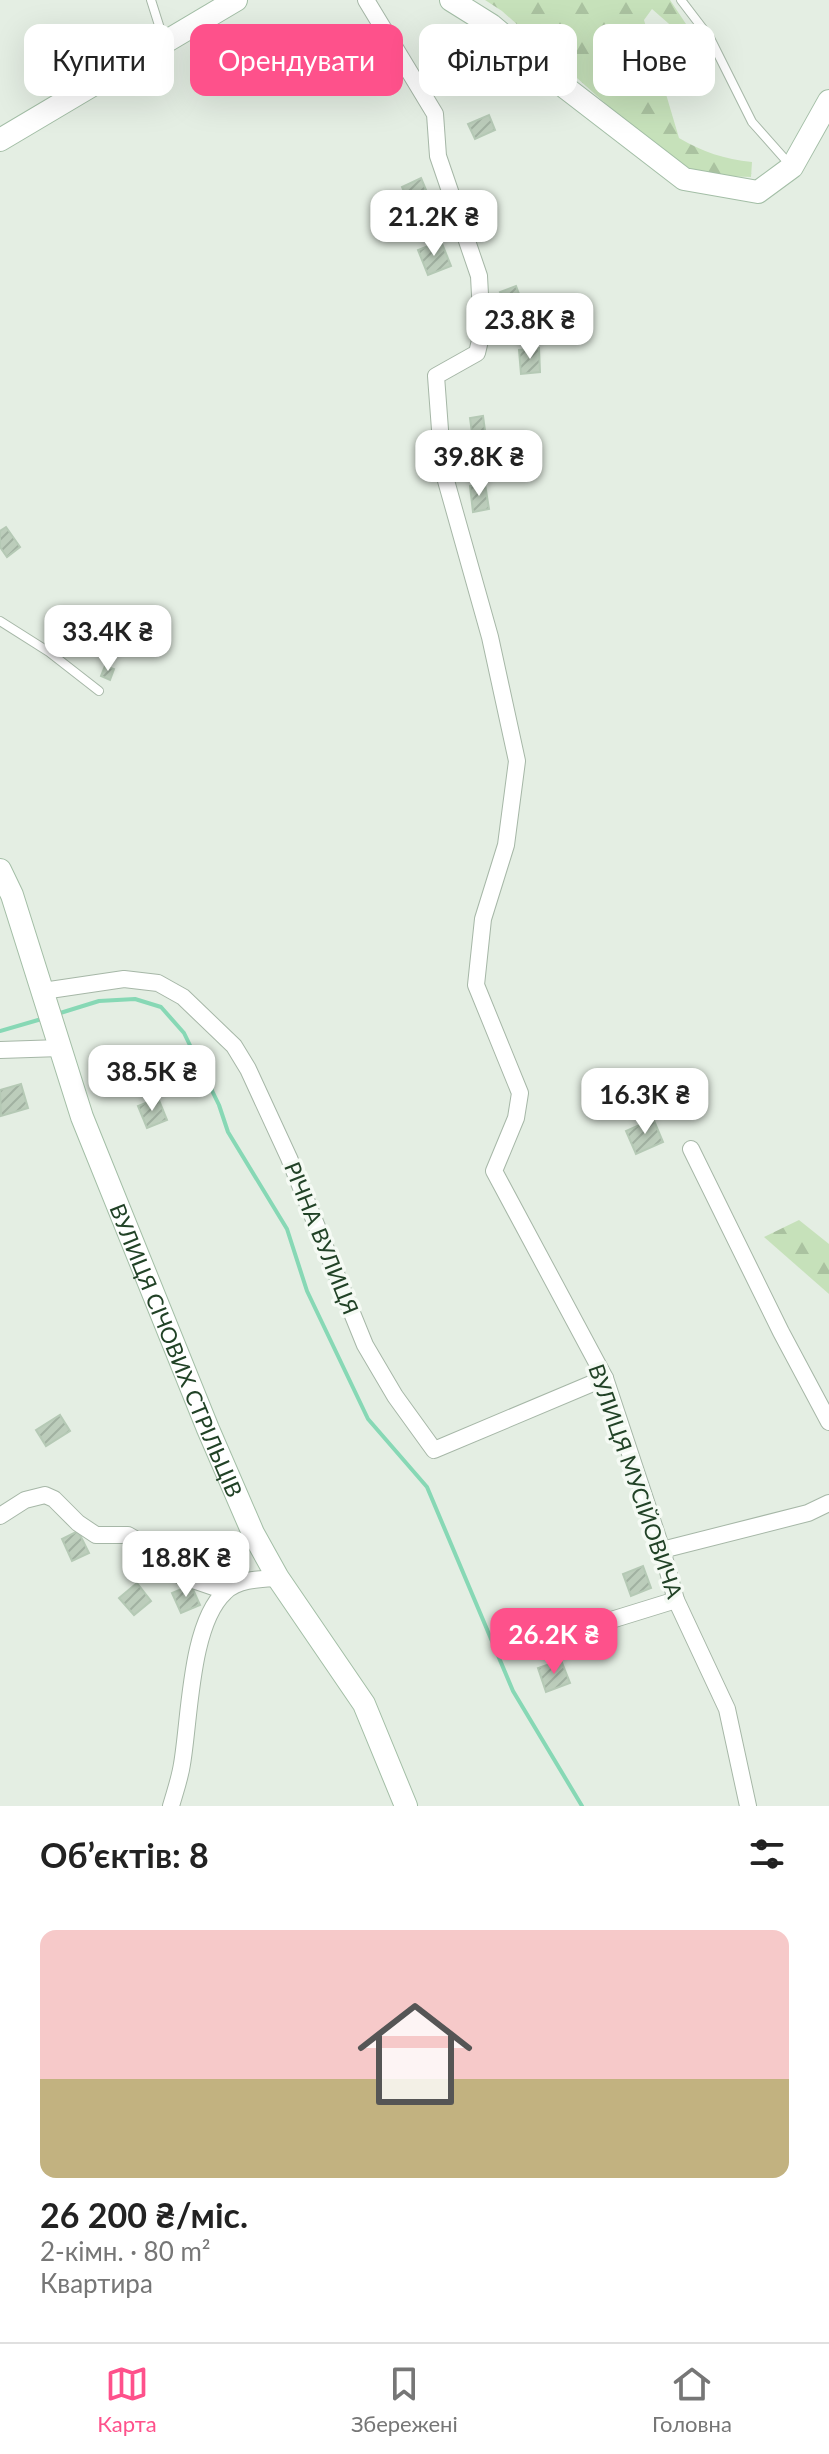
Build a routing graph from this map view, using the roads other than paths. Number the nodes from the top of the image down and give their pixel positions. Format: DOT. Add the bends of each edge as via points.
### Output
graph roads {
  1 [pos="151,0"];
  2 [pos="236,0"];
  3 [pos="366,0"];
  4 [pos="451,0"];
  5 [pos="681,0"];
  6 [pos="158,24"];
  7 [pos="174,37"];
  8 [pos="74,96"];
  9 [pos="829,101"];
  10 [pos="0,140"];
  11 [pos="792,167"];
  12 [pos="0,621"];
  13 [pos="99,691"];
  14 [pos="0,870"];
  15 [pos="45,998"];
  16 [pos="58,1038"];
  17 [pos="0,1050"];
  18 [pos="691,1149"];
  19 [pos="605,1378"];
  20 [pos="829,1422"];
  21 [pos="829,1503"];
  22 [pos="0,1516"];
  23 [pos="662,1550"];
  24 [pos="278,1578"];
  25 [pos="225,1591"];
  26 [pos="676,1600"];
  27 [pos="551,1646"];
  28 [pos="171,1806"];
  29 [pos="406,1806"];
  30 [pos="748,1806"];
  1 -- 6 [label="lane"];
  2 -- 7 [label="street"];
  3 -- 19 [label="street, ВУЛИЦЯ МУСІЙОВИЧА" via="435,114 438,156 479,276 482,332 477,353 436,376 443,470 490,637 517,761 506,845 483,919 476,985 520,1093 516,1118 494,1171"];
  4 -- 11 [label="street" via="491,25 684,179 758,192"];
  5 -- 11 [label="lane" via="710,38 752,122"];
  8 -- 10 [label="street"];
  9 -- 11 [label="street"];
  12 -- 13 [label="lane"];
  14 -- 15 [label="street, ВУЛИЦЯ СІЧОВИХ СТРІЛЬЦІВ"];
  15 -- 16 [label="street, ВУЛИЦЯ СІЧОВИХ СТРІЛЬЦІВ"];
  15 -- 19 [label="street, РІЧНА ВУЛИЦЯ" via="124,979 158,983 183,997 234,1046 289,1158 365,1345 434,1450"];
  16 -- 17 [label="street"];
  16 -- 24 [label="street, ВУЛИЦЯ СІЧОВИХ СТРІЛЬЦІВ" via="82,1117 153,1297 253,1533"];
  18 -- 20 [label="street"];
  19 -- 23 [label="street, ВУЛИЦЯ МУСІЙОВИЧА"];
  21 -- 23 [label="street"];
  22 -- 25 [label="street" via="45,1495 96,1535 128,1535 181,1576"];
  23 -- 26 [label="street, ВУЛИЦЯ МУСІЙОВИЧА"];
  24 -- 25 [label="street" via="252,1580"];
  24 -- 29 [label="street, ВУЛИЦЯ СІЧОВИХ СТРІЛЬЦІВ" via="364,1704"];
  25 -- 28 [label="street" via="213,1606 198,1646 182,1768"];
  26 -- 27 [label="street"];
  26 -- 30 [label="street, ВУЛИЦЯ МУСІЙОВИЧА" via="727,1709"];
}
